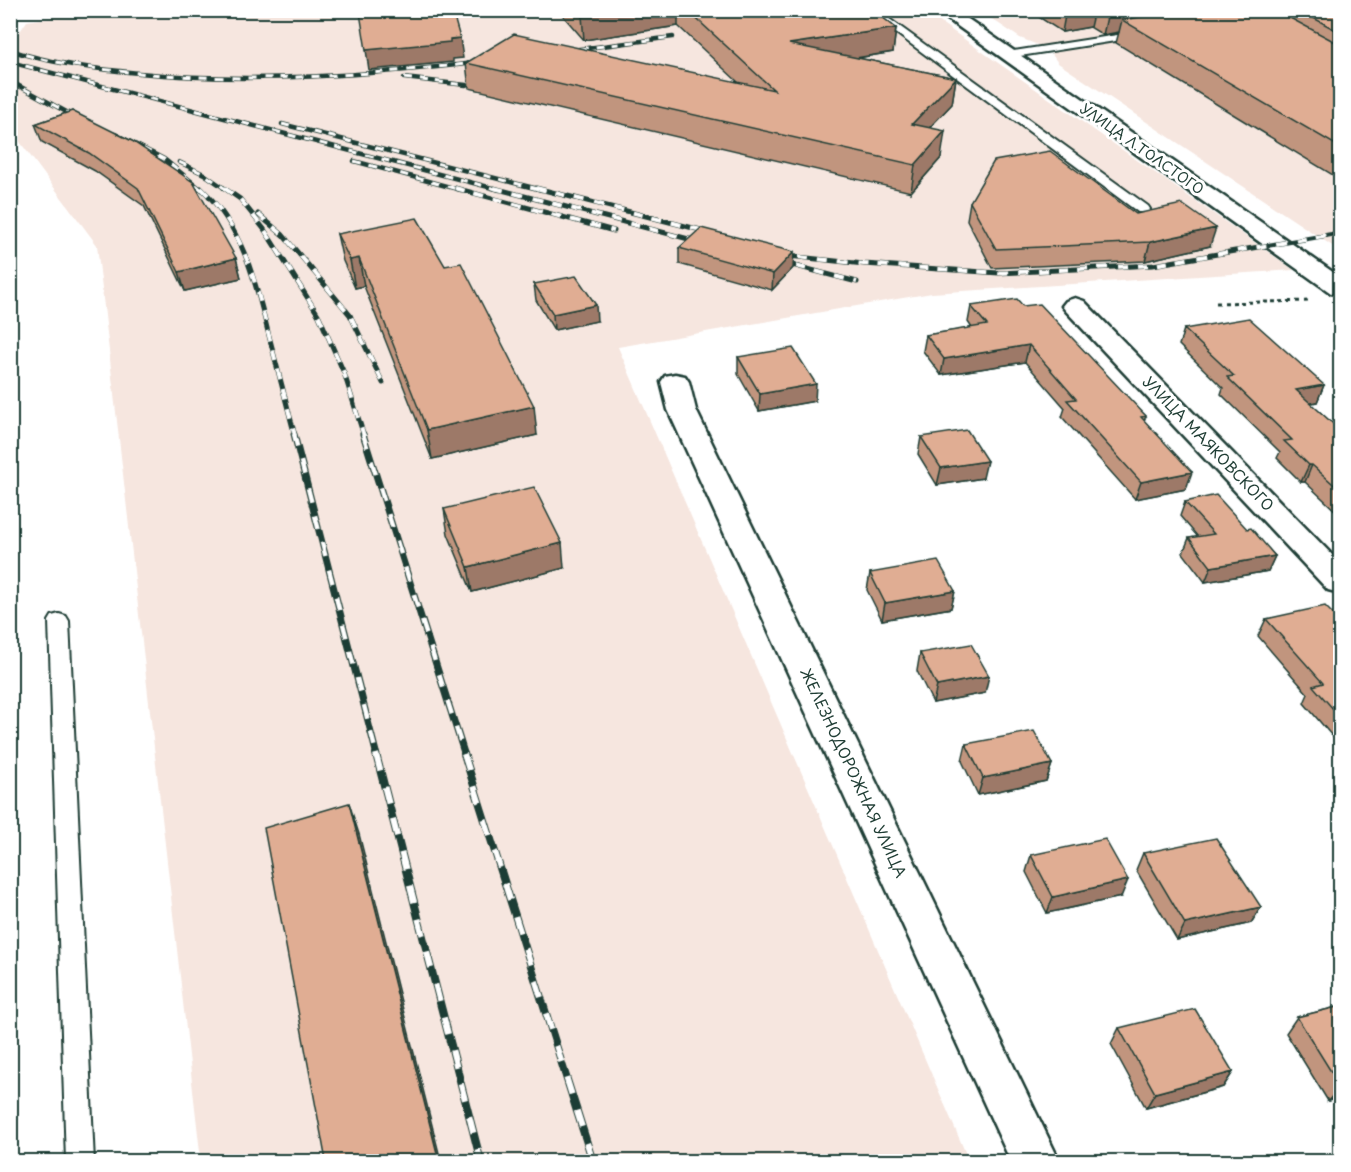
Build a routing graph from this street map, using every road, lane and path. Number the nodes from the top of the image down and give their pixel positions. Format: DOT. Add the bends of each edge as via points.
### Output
graph roads {
  1 [pos="870,10"];
  2 [pos="943,10"];
  3 [pos="1160,31"];
  4 [pos="1007,55"];
  5 [pos="1143,209"];
  6 [pos="1341,288"];
  7 [pos="1318,300"];
  8 [pos="1216,303"];
  9 [pos="1075,306"];
  10 [pos="675,382"];
  11 [pos="1341,582"];
  12 [pos="59,621"];
  13 [pos="80,1161"];
  14 [pos="1036,1161"];
  1 -- 5 [label="lane"];
  2 -- 4 [label="street, УЛИЦА Л.ТОЛСТОГО"];
  3 -- 4 [label="lane"];
  4 -- 6 [label="street, УЛИЦА Л.ТОЛСТОГО"];
  7 -- 8 [label="path"];
  9 -- 11 [label="street, УЛИЦА МАЯКОВСКОГО"];
  10 -- 14 [label="street, ЖЕЛЕЗНОДОРОЖНАЯ УЛИЦА" via="682,410"];
  12 -- 13 [label="lane"];
}
